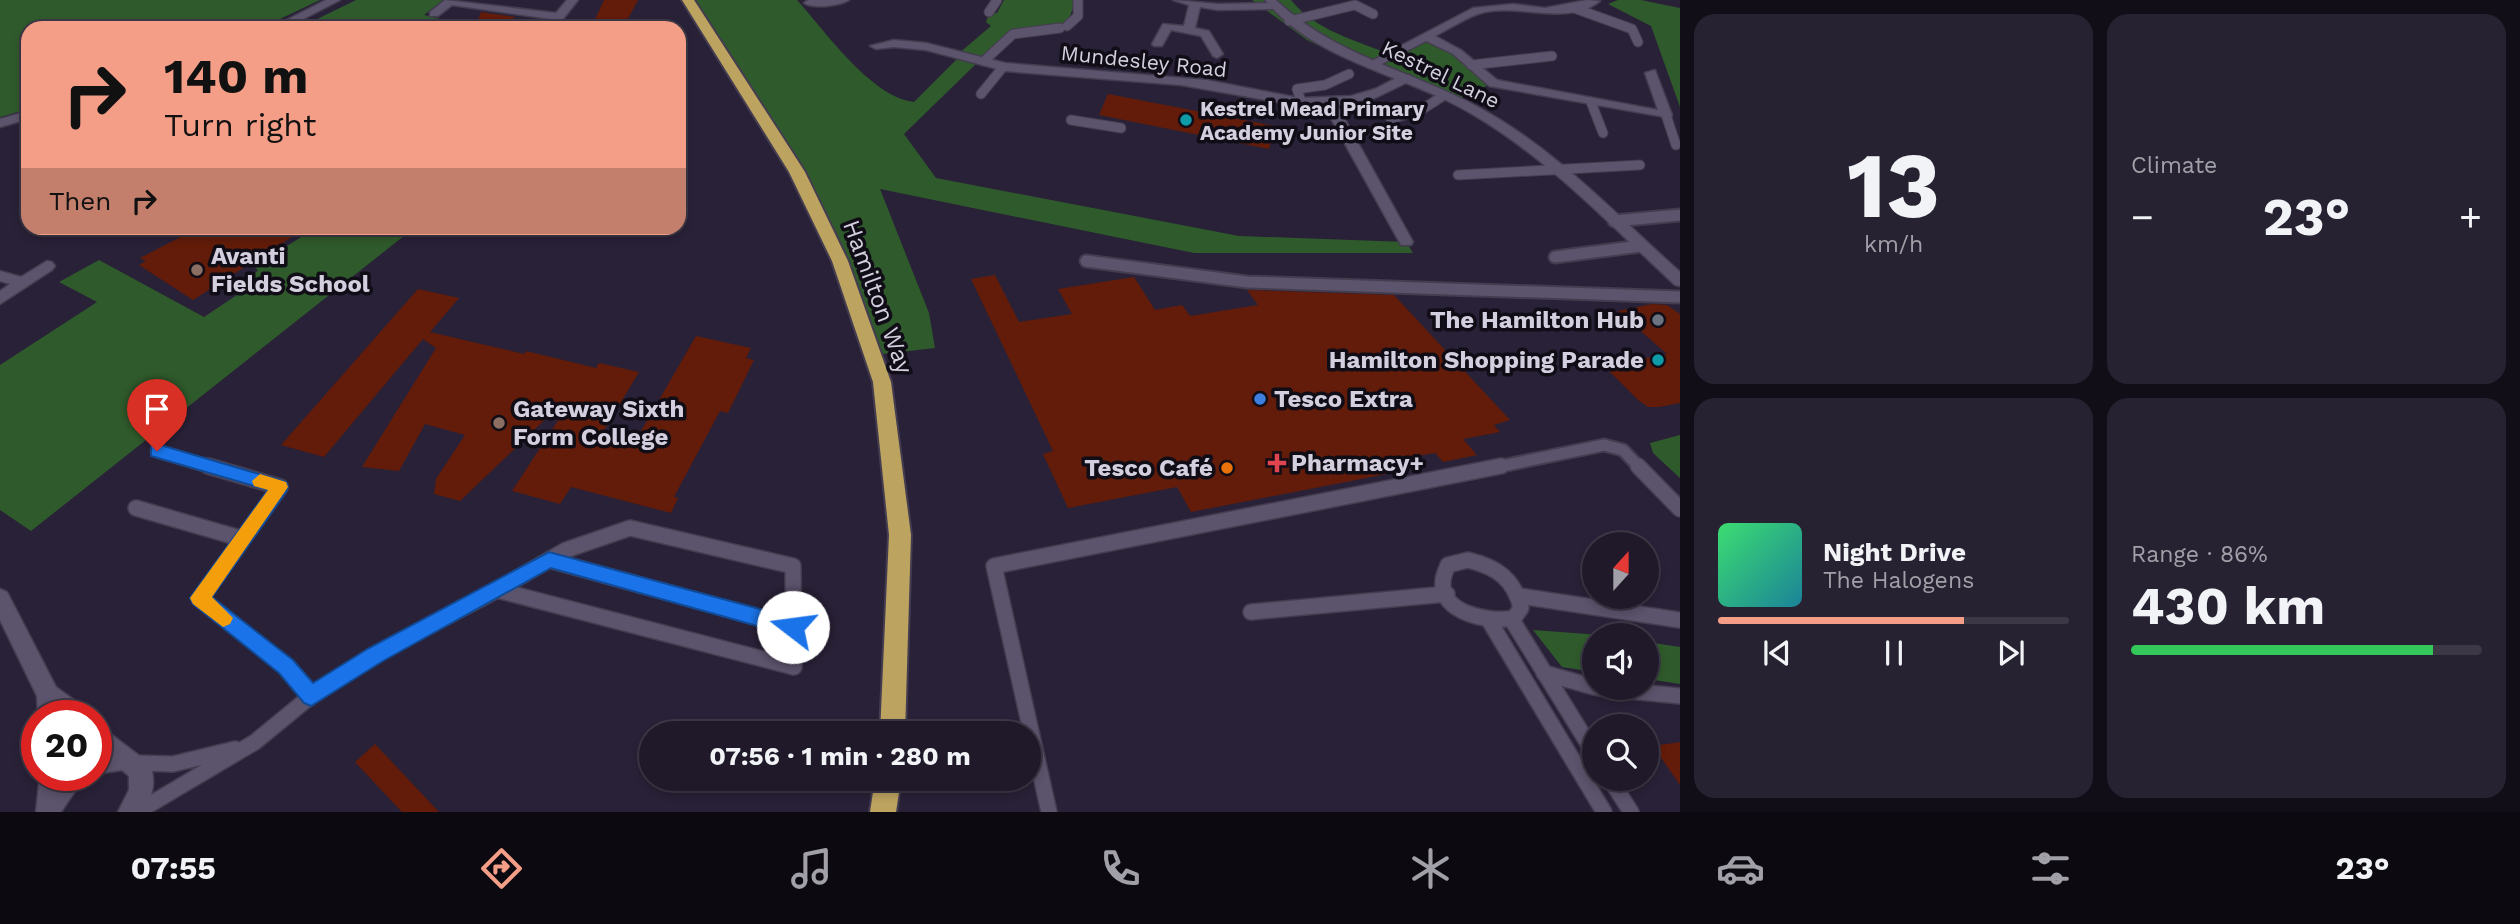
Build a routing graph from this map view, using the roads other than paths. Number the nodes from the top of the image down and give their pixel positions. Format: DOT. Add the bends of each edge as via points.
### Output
graph roads {
  1 [pos="335,0"];
  2 [pos="573,0"];
  3 [pos="688,0"];
  4 [pos="844,0"];
  5 [pos="997,0"];
  6 [pos="1078,0"];
  7 [pos="1178,0"];
  8 [pos="452,1"];
  9 [pos="1595,1"];
  10 [pos="809,3"];
  11 [pos="1272,3"];
  12 [pos="1195,4"];
  13 [pos="1511,4"];
  14 [pos="1574,8"];
  15 [pos="989,12"];
  16 [pos="434,14"];
  17 [pos="1373,14"];
  18 [pos="561,17"];
  19 [pos="292,21"];
  20 [pos="557,21"];
  21 [pos="1289,22"];
  22 [pos="1189,30"];
  23 [pos="1426,36"];
  24 [pos="1638,42"];
  25 [pos="1158,44"];
  26 [pos="876,46"];
  27 [pos="1217,54"];
  28 [pos="1552,56"];
  29 [pos="984,61"];
  30 [pos="1372,64"];
  31 [pos="1471,65"];
  32 [pos="1003,66"];
  33 [pos="1651,73"];
  34 [pos="1349,74"];
  35 [pos="1406,78"];
  36 [pos="981,94"];
  37 [pos="1443,96"];
  38 [pos="1301,101"];
  39 [pos="1591,102"];
  40 [pos="1329,103"];
  41 [pos="1666,115"];
  42 [pos="21,117"];
  43 [pos="1391,119"];
  44 [pos="1071,120"];
  45 [pos="0,123"];
  46 [pos="1121,128"];
  47 [pos="1603,133"];
  48 [pos="1676,145"];
  49 [pos="1640,165"];
  50 [pos="1554,169"];
  51 [pos="1458,175"];
  52 [pos="1680,215"];
  53 [pos="1614,221"];
  54 [pos="1406,242"];
  55 [pos="1641,246"];
  56 [pos="1555,257"];
  57 [pos="1086,261"];
  58 [pos="47,266"];
  59 [pos="0,276"];
  60 [pos="1680,281"];
  61 [pos="23,283"];
  62 [pos="1680,297"];
  63 [pos="0,299"];
  64 [pos="157,451"];
  65 [pos="136,508"];
  66 [pos="1680,509"];
  67 [pos="243,539"];
  68 [pos="549,560"];
  69 [pos="497,590"];
  70 [pos="1447,594"];
  71 [pos="1520,596"];
  72 [pos="0,598"];
  73 [pos="1251,612"];
  74 [pos="1512,620"];
  75 [pos="1680,620"];
  76 [pos="1490,622"];
  77 [pos="793,627"];
  78 [pos="1545,673"];
  79 [pos="1582,683"];
  80 [pos="1659,694"];
  81 [pos="311,696"];
  82 [pos="1680,696"];
  83 [pos="46,700"];
  84 [pos="893,721"];
  85 [pos="1582,733"];
  86 [pos="256,742"];
  87 [pos="112,747"];
  88 [pos="130,761"];
  89 [pos="112,762"];
  90 [pos="50,791"];
  91 [pos="59,791"];
  92 [pos="886,791"];
  93 [pos="1618,791"];
  94 [pos="48,809"];
  95 [pos="130,812"];
  96 [pos="138,812"];
  97 [pos="883,812"];
  98 [pos="1049,812"];
  99 [pos="1604,812"];
  100 [pos="1631,812"];
  1 -- 19 [label="street"];
  2 -- 18 [label="street"];
  3 -- 84 [label="highway, Hamilton Way" via="802,183 840,261 882,382 900,536"];
  4 -- 10 [label="street"];
  5 -- 15 [label="lane"];
  6 -- 29 [label="lane" via="1079,16 1063,27 1013,34"];
  7 -- 12 [label="street"];
  8 -- 16 [label="street"];
  8 -- 18 [label="street"];
  9 -- 14 [label="street"];
  11 -- 12 [label="street" via="1236,8"];
  11 -- 21 [label="street, Kestrel Lane"];
  12 -- 22 [label="street"];
  13 -- 14 [label="street" via="1545,10"];
  13 -- 23 [label="street" via="1477,10"];
  14 -- 24 [label="lane" via="1632,29"];
  17 -- 21 [label="lane" via="1355,5"];
  18 -- 20 [label="street"];
  21 -- 30 [label="street, Kestrel Lane"];
  22 -- 25 [label="street" via="1167,26"];
  22 -- 27 [label="street" via="1205,33"];
  23 -- 30 [label="street"];
  23 -- 31 [label="street"];
  26 -- 29 [label="street, Mundesley Road" via="900,41"];
  28 -- 31 [label="lane"];
  29 -- 32 [label="street, Mundesley Road"];
  30 -- 35 [label="street, Kestrel Lane"];
  31 -- 39 [label="street" via="1493,83"];
  32 -- 36 [label="lane"];
  32 -- 38 [label="street, Mundesley Road" via="1206,84"];
  33 -- 41 [label="street"];
  34 -- 38 [label="lane" via="1325,85 1297,89"];
  35 -- 37 [label="street, Kestrel Lane"];
  35 -- 40 [label="street, Mundesley Road" via="1386,92"];
  37 -- 43 [label="lane" via="1421,110"];
  37 -- 50 [label="street, Kestrel Lane" via="1509,131"];
  38 -- 40 [label="street, Mundesley Road"];
  39 -- 41 [label="street"];
  39 -- 47 [label="lane"];
  40 -- 54 [label="street"];
  41 -- 48 [label="lane"];
  42 -- 45 [label="street"];
  44 -- 46 [label="lane"];
  49 -- 50 [label="lane"];
  50 -- 51 [label="lane"];
  50 -- 53 [label="street, Kestrel Lane"];
  52 -- 53 [label="lane"];
  53 -- 55 [label="street, Kestrel Lane"];
  55 -- 56 [label="lane"];
  55 -- 60 [label="street, Kestrel Lane"];
  57 -- 62 [label="lane" via="1247,282"];
  58 -- 61 [label="street"];
  59 -- 61 [label="street"];
  61 -- 63 [label="street"];
  64 -- 67 [label="lane" via="280,487"];
  65 -- 67 [label="lane"];
  66 -- 98 [label="lane" via="1623,450 1604,444 994,566"];
  67 -- 81 [label="lane" via="200,598 286,667"];
  68 -- 69 [label="lane"];
  68 -- 77 [label="lane"];
  68 -- 77 [label="lane" via="630,528 793,566"];
  69 -- 77 [label="lane" via="794,667"];
  69 -- 81 [label="lane" via="376,654"];
  70 -- 71 [label="lane" via="1443,572 1448,565 1468,560 1494,568"];
  70 -- 73 [label="lane"];
  70 -- 76 [label="lane" via="1463,611"];
  71 -- 74 [label="lane" via="1518,614"];
  71 -- 75 [label="lane"];
  72 -- 83 [label="street"];
  74 -- 76 [label="lane"];
  74 -- 78 [label="lane"];
  76 -- 99 [label="lane"];
  78 -- 79 [label="lane"];
  78 -- 85 [label="lane"];
  80 -- 82 [label="lane"];
  81 -- 86 [label="lane"];
  86 -- 88 [label="lane" via="183,764 152,767"];
  86 -- 96 [label="lane"];
  87 -- 88 [label="street"];
  88 -- 89 [label="street"];
  88 -- 95 [label="street" via="142,781"];
  90 -- 94 [label="street"];
  91 -- 94 [label="street"];
  92 -- 97 [label="highway"];
  93 -- 100 [label="lane"];
}
